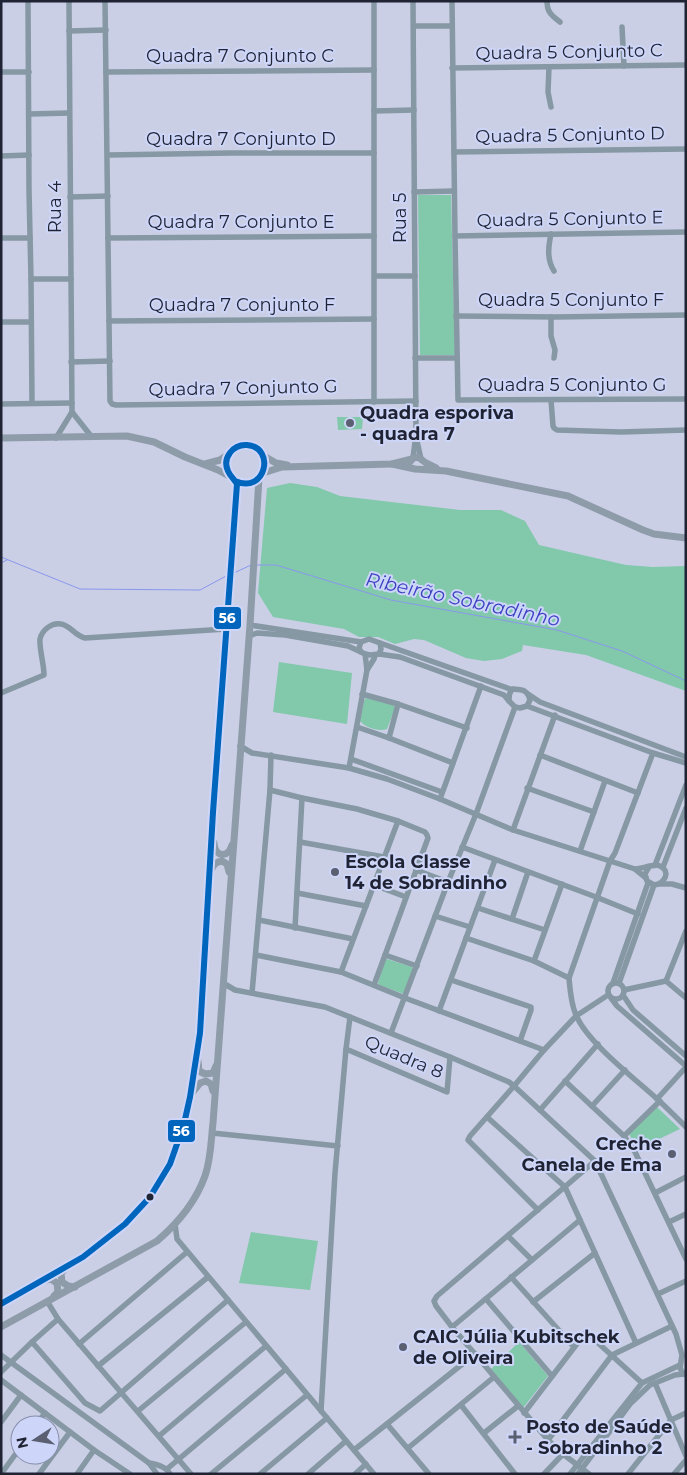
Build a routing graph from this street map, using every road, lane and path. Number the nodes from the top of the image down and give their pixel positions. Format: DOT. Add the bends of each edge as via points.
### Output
graph roads {
  1 [pos="28,1"];
  2 [pos="68,1"];
  3 [pos="105,1"];
  4 [pos="374,1"];
  5 [pos="414,1"];
  6 [pos="452,1"];
  7 [pos="547,1"];
  8 [pos="560,22"];
  9 [pos="414,26"];
  10 [pos="452,26"];
  11 [pos="622,27"];
  12 [pos="106,30"];
  13 [pos="69,31"];
  14 [pos="624,66"];
  15 [pos="686,66"];
  16 [pos="549,67"];
  17 [pos="452,68"];
  18 [pos="374,70"];
  19 [pos="1,72"];
  20 [pos="29,72"];
  21 [pos="106,72"];
  22 [pos="551,107"];
  23 [pos="414,110"];
  24 [pos="374,111"];
  25 [pos="69,113"];
  26 [pos="29,114"];
  27 [pos="686,149"];
  28 [pos="454,152"];
  29 [pos="374,153"];
  30 [pos="108,155"];
  31 [pos="1,156"];
  32 [pos="29,156"];
  33 [pos="454,191"];
  34 [pos="414,192"];
  35 [pos="108,196"];
  36 [pos="70,197"];
  37 [pos="686,232"];
  38 [pos="551,234"];
  39 [pos="374,236"];
  40 [pos="455,236"];
  41 [pos="1,238"];
  42 [pos="30,238"];
  43 [pos="108,238"];
  44 [pos="554,271"];
  45 [pos="374,276"];
  46 [pos="415,276"];
  47 [pos="32,279"];
  48 [pos="71,279"];
  49 [pos="686,315"];
  50 [pos="456,316"];
  51 [pos="551,317"];
  52 [pos="374,319"];
  53 [pos="109,320"];
  54 [pos="1,322"];
  55 [pos="32,322"];
  56 [pos="415,358"];
  57 [pos="457,358"];
  58 [pos="554,358"];
  59 [pos="110,361"];
  60 [pos="71,362"];
  61 [pos="686,399"];
  62 [pos="551,400"];
  63 [pos="416,401"];
  64 [pos="374,402"];
  65 [pos="32,403"];
  66 [pos="72,403"];
  67 [pos="1,404"];
  68 [pos="72,412"];
  69 [pos="686,430"];
  70 [pos="91,436"];
  71 [pos="1,438"];
  72 [pos="56,438"];
  73 [pos="229,454"];
  74 [pos="262,455"];
  75 [pos="417,459"];
  76 [pos="203,464"];
  77 [pos="392,464"];
  78 [pos="297,466"];
  79 [pos="416,469"];
  80 [pos="446,471"];
  81 [pos="261,476"];
  82 [pos="233,479"];
  83 [pos="686,538"];
  84 [pos="250,625"];
  85 [pos="226,629"];
  86 [pos="249,636"];
  87 [pos="361,642"];
  88 [pos="380,643"];
  89 [pos="363,653"];
  90 [pos="377,654"];
  91 [pos="367,670"];
  92 [pos="481,686"];
  93 [pos="513,689"];
  94 [pos="1,693"];
  95 [pos="362,694"];
  96 [pos="528,694"];
  97 [pos="509,701"];
  98 [pos="398,704"];
  99 [pos="527,706"];
  100 [pos="515,707"];
  101 [pos="554,716"];
  102 [pos="357,727"];
  103 [pos="466,728"];
  104 [pos="389,738"];
  105 [pos="240,746"];
  106 [pos="252,753"];
  107 [pos="653,753"];
  108 [pos="271,755"];
  109 [pos="540,755"];
  110 [pos="351,758"];
  111 [pos="686,758"];
  112 [pos="239,762"];
  113 [pos="454,763"];
  114 [pos="686,763"];
  115 [pos="349,768"];
  116 [pos="605,781"];
  117 [pos="686,786"];
  118 [pos="527,788"];
  119 [pos="270,790"];
  120 [pos="442,792"];
  121 [pos="638,793"];
  122 [pos="302,798"];
  123 [pos="440,799"];
  124 [pos="686,808"];
  125 [pos="213,812"];
  126 [pos="594,812"];
  127 [pos="476,814"];
  128 [pos="398,821"];
  129 [pos="513,830"];
  130 [pos="234,839"];
  131 [pos="300,842"];
  132 [pos="462,847"];
  133 [pos="580,851"];
  134 [pos="384,857"];
  135 [pos="495,860"];
  136 [pos="610,860"];
  137 [pos="652,866"];
  138 [pos="663,868"];
  139 [pos="416,870"];
  140 [pos="636,870"];
  141 [pos="210,872"];
  142 [pos="528,872"];
  143 [pos="666,874"];
  144 [pos="448,882"];
  145 [pos="652,883"];
  146 [pos="562,884"];
  147 [pos="676,884"];
  148 [pos="374,885"];
  149 [pos="686,888"];
  150 [pos="297,893"];
  151 [pos="406,897"];
  152 [pos="596,897"];
  153 [pos="229,904"];
  154 [pos="366,906"];
  155 [pos="478,908"];
  156 [pos="638,914"];
  157 [pos="435,916"];
  158 [pos="512,919"];
  159 [pos="259,920"];
  160 [pos="470,926"];
  161 [pos="296,928"];
  162 [pos="545,930"];
  163 [pos="686,931"];
  164 [pos="466,938"];
  165 [pos="353,940"];
  166 [pos="256,955"];
  167 [pos="385,955"];
  168 [pos="534,961"];
  169 [pos="417,966"];
  170 [pos="341,972"];
  171 [pos="569,978"];
  172 [pos="450,980"];
  173 [pos="666,981"];
  174 [pos="223,983"];
  175 [pos="616,983"];
  176 [pos="374,985"];
  177 [pos="235,990"];
  178 [pos="252,993"];
  179 [pos="624,993"];
  180 [pos="610,997"];
  181 [pos="405,998"];
  182 [pos="686,998"];
  183 [pos="222,999"];
  184 [pos="439,1011"];
  185 [pos="576,1016"];
  186 [pos="350,1017"];
  187 [pos="200,1033"];
  188 [pos="391,1033"];
  189 [pos="520,1041"];
  190 [pos="598,1044"];
  191 [pos="346,1049"];
  192 [pos="544,1050"];
  193 [pos="450,1056"];
  194 [pos="686,1056"];
  195 [pos="217,1063"];
  196 [pos="686,1067"];
  197 [pos="625,1070"];
  198 [pos="565,1081"];
  199 [pos="514,1086"];
  200 [pos="214,1096"];
  201 [pos="190,1097"];
  202 [pos="658,1100"];
  203 [pos="592,1106"];
  204 [pos="540,1110"];
  205 [pos="487,1118"];
  206 [pos="686,1127"];
  207 [pos="212,1133"];
  208 [pos="624,1136"];
  209 [pos="338,1146"];
  210 [pos="594,1161"];
  211 [pos="686,1177"];
  212 [pos="565,1187"];
  213 [pos="655,1192"];
  214 [pos="538,1210"];
  215 [pos="686,1214"];
  216 [pos="580,1220"];
  217 [pos="668,1222"];
  218 [pos="175,1224"];
  219 [pos="508,1236"];
  220 [pos="162,1237"];
  221 [pos="177,1239"];
  222 [pos="187,1252"];
  223 [pos="595,1253"];
  224 [pos="685,1255"];
  225 [pos="532,1260"];
  226 [pos="67,1267"];
  227 [pos="208,1277"];
  228 [pos="511,1277"];
  229 [pos="43,1280"];
  230 [pos="686,1281"];
  231 [pos="75,1286"];
  232 [pos="658,1294"];
  233 [pos="486,1299"];
  234 [pos="50,1300"];
  235 [pos="228,1300"];
  236 [pos="534,1302"];
  237 [pos="1,1304"];
  238 [pos="58,1319"];
  239 [pos="246,1322"];
  240 [pos="672,1326"];
  241 [pos="1,1327"];
  242 [pos="452,1327"];
  243 [pos="676,1334"];
  244 [pos="32,1342"];
  245 [pos="636,1343"];
  246 [pos="79,1344"];
  247 [pos="266,1346"];
  248 [pos="574,1347"];
  249 [pos="686,1349"];
  250 [pos="2,1354"];
  251 [pos="475,1354"];
  252 [pos="612,1355"];
  253 [pos="683,1361"];
  254 [pos="10,1362"];
  255 [pos="98,1366"];
  256 [pos="286,1370"];
  257 [pos="1,1372"];
  258 [pos="685,1374"];
  259 [pos="552,1376"];
  260 [pos="494,1377"];
  261 [pos="1,1380"];
  262 [pos="642,1383"];
  263 [pos="655,1383"];
  264 [pos="121,1392"];
  265 [pos="21,1394"];
  266 [pos="307,1395"];
  267 [pos="461,1405"];
  268 [pos="518,1406"];
  269 [pos="138,1411"];
  270 [pos="321,1411"];
  271 [pos="45,1413"];
  272 [pos="524,1413"];
  273 [pos="686,1413"];
  274 [pos="327,1418"];
  275 [pos="671,1420"];
  276 [pos="1,1422"];
  277 [pos="387,1424"];
  278 [pos="70,1432"];
  279 [pos="484,1433"];
  280 [pos="159,1436"];
  281 [pos="548,1440"];
  282 [pos="346,1441"];
  283 [pos="408,1448"];
  284 [pos="94,1450"];
  285 [pos="354,1450"];
  286 [pos="564,1454"];
  287 [pos="686,1458"];
  288 [pos="179,1459"];
  289 [pos="10,1462"];
  290 [pos="148,1463"];
  291 [pos="366,1464"];
  292 [pos="121,1467"];
  293 [pos="579,1469"];
  294 [pos="166,1470"];
  295 [pos="1,1474"];
  296 [pos="40,1474"];
  297 [pos="78,1474"];
  298 [pos="116,1474"];
  299 [pos="130,1474"];
  300 [pos="157,1474"];
  301 [pos="191,1474"];
  302 [pos="211,1474"];
  303 [pos="260,1474"];
  304 [pos="308,1474"];
  305 [pos="355,1474"];
  306 [pos="374,1474"];
  307 [pos="429,1474"];
  308 [pos="515,1474"];
  309 [pos="544,1474"];
  310 [pos="570,1474"];
  311 [pos="589,1474"];
  312 [pos="628,1474"];
  313 [pos="674,1474"];
  1 -- 20 [label="street"];
  2 -- 13 [label="street, Rua 4"];
  3 -- 12 [label="street"];
  4 -- 18 [label="street"];
  5 -- 9 [label="street, Rua 5"];
  6 -- 10 [label="street"];
  7 -- 8 [label="street" via="549,14"];
  9 -- 10 [label="street"];
  9 -- 23 [label="street, Rua 5"];
  10 -- 17 [label="street"];
  11 -- 14 [label="street"];
  12 -- 13 [label="street"];
  12 -- 21 [label="street"];
  13 -- 25 [label="street, Rua 4"];
  14 -- 15 [label="street, Quadra 5 Conjunto C"];
  14 -- 16 [label="street, Quadra 5 Conjunto C"];
  16 -- 17 [label="street, Quadra 5 Conjunto C"];
  16 -- 22 [label="street"];
  17 -- 28 [label="street"];
  18 -- 21 [label="street, Quadra 7 Conjunto C"];
  18 -- 24 [label="street"];
  19 -- 20 [label="street"];
  20 -- 26 [label="street"];
  21 -- 30 [label="street"];
  23 -- 24 [label="street"];
  23 -- 34 [label="street, Rua 5"];
  24 -- 29 [label="street"];
  25 -- 26 [label="street"];
  25 -- 36 [label="street, Rua 4"];
  26 -- 32 [label="street"];
  27 -- 28 [label="street, Quadra 5 Conjunto D"];
  28 -- 33 [label="street"];
  29 -- 30 [label="street, Quadra 7 Conjunto D"];
  29 -- 39 [label="street"];
  30 -- 35 [label="street"];
  31 -- 32 [label="street"];
  32 -- 42 [label="street"];
  33 -- 34 [label="street"];
  33 -- 40 [label="street"];
  34 -- 46 [label="street, Rua 5"];
  35 -- 36 [label="street"];
  35 -- 43 [label="street"];
  36 -- 48 [label="street, Rua 4"];
  37 -- 38 [label="street, Quadra 5 Conjunto E"];
  38 -- 40 [label="street, Quadra 5 Conjunto E"];
  38 -- 44 [label="street" via="549,258"];
  39 -- 43 [label="street, Quadra 7 Conjunto E"];
  39 -- 45 [label="street"];
  40 -- 50 [label="street"];
  41 -- 42 [label="street"];
  42 -- 47 [label="street"];
  43 -- 53 [label="street"];
  45 -- 46 [label="street"];
  45 -- 52 [label="street"];
  46 -- 56 [label="street, Rua 5"];
  47 -- 48 [label="street"];
  47 -- 55 [label="street"];
  48 -- 60 [label="street, Rua 4"];
  49 -- 51 [label="street, Quadra 5 Conjunto F"];
  50 -- 51 [label="street, Quadra 5 Conjunto F"];
  50 -- 57 [label="street"];
  51 -- 58 [label="street"];
  52 -- 53 [label="street, Quadra 7 Conjunto F"];
  52 -- 64 [label="street"];
  53 -- 59 [label="street"];
  54 -- 55 [label="street"];
  55 -- 65 [label="street"];
  56 -- 57 [label="street"];
  56 -- 63 [label="street, Rua 5"];
  57 -- 62 [label="street, Quadra 5 Conjunto G" via="458,400"];
  59 -- 60 [label="street"];
  59 -- 64 [label="street, Quadra 7 Conjunto G" via="110,401 113,405"];
  60 -- 66 [label="street, Rua 4"];
  61 -- 62 [label="street, Quadra 5 Conjunto G"];
  62 -- 69 [label="street" via="553,426 557,430"];
  63 -- 64 [label="street, Quadra 7 Conjunto G"];
  63 -- 75 [label="street, Rua 5"];
  65 -- 66 [label="street"];
  65 -- 67 [label="street"];
  66 -- 68 [label="street, Rua 4"];
  68 -- 70 [label="street"];
  68 -- 72 [label="street"];
  70 -- 72 [label="main road"];
  70 -- 76 [label="main road" via="142,438"];
  71 -- 72 [label="main road"];
  73 -- 74 [label="main road" via="246,445"];
  73 -- 76 [label="main road"];
  73 -- 82 [label="main road" via="226,466"];
  74 -- 78 [label="main road" via="276,463"];
  74 -- 81 [label="main road" via="264,467"];
  75 -- 77 [label="main road"];
  75 -- 79 [label="main road" via="422,466"];
  75 -- 79 [label="main road" via="410,463"];
  75 -- 80 [label="main road"];
  76 -- 82 [label="main road"];
  77 -- 78 [label="main road"];
  77 -- 79 [label="main road"];
  78 -- 81 [label="main road" via="275,468"];
  79 -- 80 [label="main road"];
  80 -- 83 [label="main road" via="568,496 654,534"];
  81 -- 82 [label="main road" via="250,483"];
  81 -- 84 [label="main road"];
  82 -- 85 [label="main road" via="237,484"];
  84 -- 86 [label="main road"];
  84 -- 87 [label="street"];
  85 -- 94 [label="street" via="84,638 65,625 52,624 40,639 44,675"];
  85 -- 125 [label="main road"];
  86 -- 89 [label="street" via="257,633 285,635 348,646"];
  86 -- 105 [label="main road"];
  87 -- 88 [label="street" via="369,639"];
  87 -- 89 [label="street" via="359,648"];
  88 -- 90 [label="street" via="381,649"];
  88 -- 93 [label="street"];
  89 -- 90 [label="street"];
  89 -- 91 [label="street"];
  90 -- 91 [label="street"];
  90 -- 92 [label="street" via="400,657"];
  91 -- 95 [label="street"];
  92 -- 97 [label="street" via="504,695"];
  92 -- 103 [label="street"];
  93 -- 96 [label="street"];
  93 -- 97 [label="street"];
  95 -- 98 [label="street"];
  95 -- 102 [label="street"];
  96 -- 99 [label="street"];
  96 -- 111 [label="street" via="540,702"];
  97 -- 100 [label="street"];
  98 -- 103 [label="street"];
  98 -- 104 [label="street"];
  99 -- 100 [label="street"];
  99 -- 101 [label="street"];
  100 -- 127 [label="street"];
  101 -- 107 [label="street"];
  101 -- 109 [label="street"];
  102 -- 104 [label="street"];
  102 -- 110 [label="street"];
  103 -- 113 [label="street"];
  104 -- 113 [label="street"];
  105 -- 106 [label="street"];
  105 -- 112 [label="main road"];
  106 -- 108 [label="street"];
  106 -- 112 [label="street"];
  107 -- 114 [label="street"];
  107 -- 121 [label="street"];
  108 -- 115 [label="street"];
  108 -- 119 [label="street"];
  109 -- 116 [label="street"];
  109 -- 118 [label="street"];
  110 -- 115 [label="street"];
  110 -- 120 [label="street"];
  112 -- 130 [label="main road"];
  113 -- 120 [label="street"];
  115 -- 123 [label="street"];
  116 -- 121 [label="street"];
  116 -- 126 [label="street"];
  117 -- 137 [label="street"];
  118 -- 126 [label="street"];
  118 -- 129 [label="street"];
  119 -- 122 [label="street"];
  119 -- 159 [label="street"];
  120 -- 123 [label="street"];
  121 -- 136 [label="street"];
  122 -- 128 [label="street"];
  122 -- 131 [label="street"];
  123 -- 127 [label="street"];
  124 -- 138 [label="street"];
  125 -- 130 [label="main road" via="214,848 219,854 227,854"];
  125 -- 141 [label="main road"];
  126 -- 133 [label="street"];
  127 -- 129 [label="street"];
  127 -- 132 [label="street"];
  128 -- 134 [label="street"];
  128 -- 139 [label="street" via="427,835"];
  129 -- 133 [label="street"];
  130 -- 153 [label="main road"];
  131 -- 134 [label="street"];
  131 -- 150 [label="street"];
  132 -- 135 [label="street"];
  132 -- 144 [label="street"];
  133 -- 136 [label="street"];
  134 -- 148 [label="street"];
  135 -- 142 [label="street"];
  135 -- 155 [label="street"];
  136 -- 140 [label="street"];
  136 -- 152 [label="street"];
  137 -- 138 [label="street"];
  137 -- 140 [label="street"];
  137 -- 145 [label="street" via="645,874"];
  138 -- 143 [label="street"];
  139 -- 144 [label="street"];
  139 -- 151 [label="street"];
  140 -- 145 [label="street"];
  141 -- 153 [label="main road" via="218,862 227,864"];
  141 -- 187 [label="main road"];
  142 -- 146 [label="street"];
  142 -- 158 [label="street"];
  143 -- 145 [label="street" via="664,880"];
  143 -- 147 [label="street"];
  144 -- 157 [label="street"];
  145 -- 147 [label="street"];
  145 -- 156 [label="street"];
  145 -- 175 [label="street"];
  146 -- 152 [label="street"];
  146 -- 162 [label="street"];
  147 -- 149 [label="street"];
  148 -- 151 [label="street"];
  148 -- 154 [label="street"];
  150 -- 154 [label="street"];
  150 -- 161 [label="street"];
  151 -- 167 [label="street"];
  152 -- 156 [label="street"];
  152 -- 171 [label="street"];
  153 -- 174 [label="main road"];
  154 -- 165 [label="street"];
  155 -- 158 [label="street"];
  155 -- 160 [label="street"];
  156 -- 175 [label="street"];
  157 -- 160 [label="street"];
  157 -- 169 [label="street"];
  158 -- 162 [label="street"];
  159 -- 161 [label="street"];
  159 -- 166 [label="street"];
  160 -- 164 [label="street"];
  161 -- 165 [label="street"];
  162 -- 168 [label="street"];
  163 -- 173 [label="street"];
  164 -- 168 [label="street"];
  164 -- 172 [label="street"];
  165 -- 170 [label="street"];
  166 -- 170 [label="street"];
  166 -- 178 [label="street"];
  167 -- 169 [label="street"];
  167 -- 176 [label="street"];
  168 -- 171 [label="street"];
  169 -- 181 [label="street"];
  170 -- 176 [label="street"];
  171 -- 185 [label="street"];
  172 -- 184 [label="street"];
  172 -- 189 [label="street" via="530,1007"];
  173 -- 179 [label="street"];
  173 -- 182 [label="street"];
  174 -- 177 [label="street"];
  174 -- 183 [label="main road"];
  175 -- 179 [label="street" via="622,985"];
  175 -- 180 [label="street" via="607,989"];
  176 -- 181 [label="street"];
  177 -- 178 [label="street"];
  177 -- 183 [label="street"];
  178 -- 186 [label="street" via="325,1007"];
  179 -- 180 [label="street" via="618,999"];
  179 -- 194 [label="street" via="633,1010"];
  180 -- 185 [label="street"];
  180 -- 196 [label="street"];
  181 -- 184 [label="street"];
  181 -- 188 [label="street"];
  183 -- 195 [label="main road"];
  184 -- 189 [label="street"];
  185 -- 190 [label="street"];
  185 -- 192 [label="street"];
  186 -- 188 [label="street"];
  186 -- 191 [label="street, Quadra 8"];
  187 -- 195 [label="main road" via="200,1071 205,1074 212,1072"];
  187 -- 201 [label="main road"];
  188 -- 193 [label="street"];
  189 -- 192 [label="street"];
  190 -- 197 [label="street"];
  190 -- 198 [label="street"];
  191 -- 193 [label="street, Quadra 8" via="447,1092"];
  191 -- 209 [label="street"];
  192 -- 199 [label="street"];
  193 -- 199 [label="street"];
  195 -- 200 [label="main road"];
  196 -- 202 [label="street"];
  197 -- 202 [label="street"];
  197 -- 203 [label="street"];
  198 -- 203 [label="street"];
  198 -- 204 [label="street"];
  199 -- 204 [label="street"];
  199 -- 205 [label="street"];
  200 -- 201 [label="main road" via="211,1084 206,1082 200,1083"];
  200 -- 207 [label="main road"];
  201 -- 226 [label="main road" via="170,1164 150,1197 126,1224"];
  202 -- 206 [label="street"];
  202 -- 208 [label="street"];
  203 -- 208 [label="street"];
  204 -- 210 [label="street"];
  205 -- 212 [label="street"];
  205 -- 214 [label="street" via="468,1140"];
  207 -- 209 [label="street"];
  207 -- 218 [label="main road" via="210,1155 199,1190"];
  208 -- 213 [label="street"];
  209 -- 270 [label="street"];
  210 -- 212 [label="street"];
  210 -- 232 [label="street"];
  211 -- 213 [label="street"];
  212 -- 214 [label="street"];
  212 -- 216 [label="street"];
  213 -- 217 [label="street"];
  214 -- 219 [label="street"];
  215 -- 217 [label="street"];
  216 -- 223 [label="street"];
  216 -- 225 [label="street"];
  217 -- 224 [label="street"];
  218 -- 220 [label="main road"];
  218 -- 221 [label="street"];
  219 -- 225 [label="street"];
  219 -- 242 [label="street" via="437,1296 436,1306"];
  220 -- 221 [label="street"];
  220 -- 231 [label="main road"];
  221 -- 222 [label="street"];
  222 -- 227 [label="street"];
  222 -- 246 [label="street"];
  223 -- 236 [label="street"];
  223 -- 245 [label="street"];
  225 -- 228 [label="street"];
  226 -- 229 [label="main road"];
  226 -- 231 [label="main road" via="61,1273 62,1282"];
  227 -- 235 [label="street"];
  227 -- 255 [label="street"];
  228 -- 233 [label="street"];
  228 -- 236 [label="street"];
  229 -- 234 [label="main road" via="51,1279 57,1283 58,1292"];
  229 -- 237 [label="main road"];
  230 -- 232 [label="street"];
  231 -- 234 [label="main road"];
  232 -- 240 [label="street"];
  233 -- 242 [label="street"];
  233 -- 259 [label="street"];
  234 -- 238 [label="street"];
  234 -- 241 [label="main road"];
  235 -- 239 [label="street"];
  235 -- 264 [label="street"];
  236 -- 248 [label="street"];
  238 -- 244 [label="street"];
  238 -- 246 [label="street"];
  239 -- 247 [label="street"];
  239 -- 269 [label="street"];
  240 -- 243 [label="street"];
  240 -- 245 [label="street"];
  242 -- 251 [label="street"];
  243 -- 249 [label="street"];
  243 -- 253 [label="street"];
  244 -- 254 [label="street"];
  244 -- 264 [label="street" via="85,1403 100,1411"];
  245 -- 252 [label="street"];
  246 -- 255 [label="street"];
  247 -- 256 [label="street"];
  247 -- 280 [label="street"];
  248 -- 252 [label="street" via="586,1332"];
  248 -- 259 [label="street"];
  250 -- 254 [label="street"];
  251 -- 260 [label="street"];
  251 -- 277 [label="street"];
  252 -- 262 [label="street"];
  252 -- 281 [label="street"];
  253 -- 258 [label="street" via="681,1370"];
  253 -- 262 [label="street"];
  254 -- 257 [label="street"];
  254 -- 290 [label="street"];
  255 -- 264 [label="street"];
  256 -- 266 [label="street"];
  256 -- 288 [label="street"];
  258 -- 263 [label="street"];
  259 -- 272 [label="street"];
  260 -- 267 [label="street"];
  260 -- 268 [label="street"];
  261 -- 265 [label="street"];
  262 -- 293 [label="street"];
  263 -- 275 [label="street"];
  263 -- 293 [label="street" via="630,1404"];
  264 -- 269 [label="street"];
  265 -- 271 [label="street"];
  265 -- 276 [label="street"];
  266 -- 270 [label="street"];
  266 -- 302 [label="street"];
  267 -- 279 [label="street"];
  267 -- 283 [label="street"];
  268 -- 272 [label="street"];
  268 -- 279 [label="street"];
  269 -- 280 [label="street"];
  270 -- 274 [label="street"];
  271 -- 278 [label="street"];
  272 -- 281 [label="street"];
  273 -- 275 [label="street"];
  274 -- 282 [label="street"];
  274 -- 303 [label="street"];
  275 -- 287 [label="street"];
  275 -- 312 [label="street"];
  277 -- 283 [label="street"];
  277 -- 285 [label="street"];
  278 -- 284 [label="street"];
  278 -- 296 [label="street"];
  279 -- 308 [label="street"];
  280 -- 288 [label="street"];
  281 -- 286 [label="street"];
  282 -- 285 [label="street"];
  282 -- 304 [label="street"];
  283 -- 307 [label="street"];
  284 -- 292 [label="street"];
  284 -- 297 [label="street"];
  285 -- 291 [label="street"];
  286 -- 293 [label="street"];
  286 -- 309 [label="street"];
  287 -- 313 [label="street"];
  288 -- 294 [label="street"];
  288 -- 301 [label="street"];
  289 -- 295 [label="street"];
  290 -- 294 [label="street"];
  290 -- 300 [label="street"];
  291 -- 305 [label="street"];
  291 -- 306 [label="street"];
  292 -- 298 [label="street"];
  292 -- 299 [label="street"];
  293 -- 310 [label="street"];
  293 -- 311 [label="street"];
  294 -- 300 [label="street" via="159,1470"];
}
